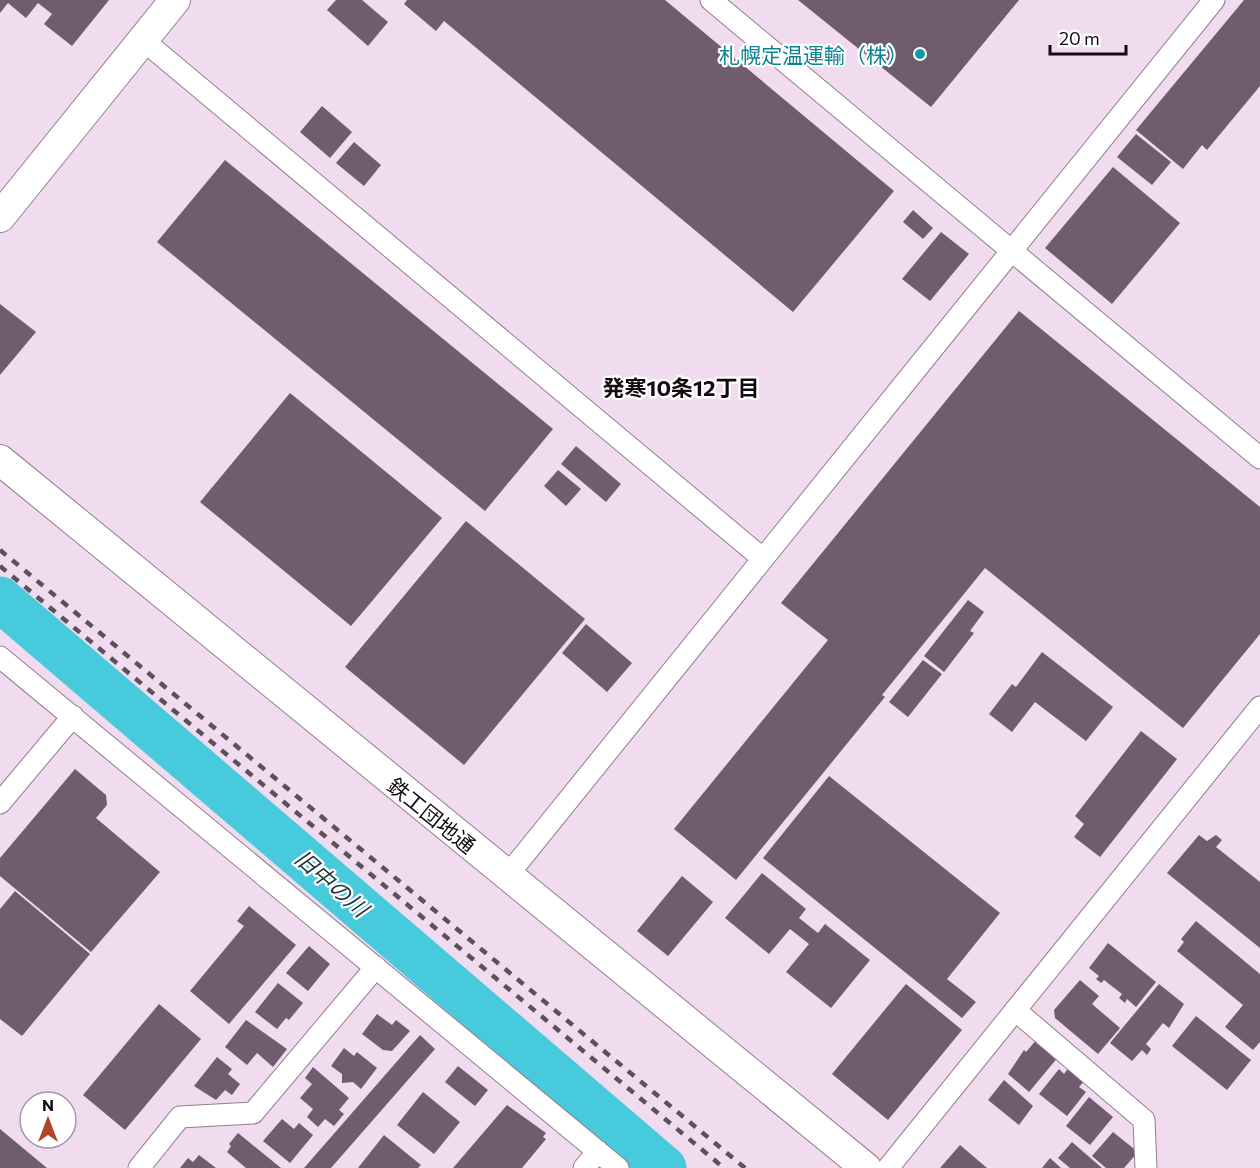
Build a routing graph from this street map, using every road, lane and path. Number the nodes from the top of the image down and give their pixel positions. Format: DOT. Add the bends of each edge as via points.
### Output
graph roads {
  1 [pos="175,0"];
  2 [pos="711,0"];
  3 [pos="1214,0"];
  4 [pos="143,40"];
  5 [pos="0,217"];
  6 [pos="1010,252"];
  7 [pos="1260,458"];
  8 [pos="0,460"];
  9 [pos="762,558"];
  10 [pos="0,657"];
  11 [pos="1260,707"];
  12 [pos="73,716"];
  13 [pos="0,803"];
  14 [pos="507,876"];
  15 [pos="376,967"];
  16 [pos="1015,1010"];
  17 [pos="598,1151"];
  18 [pos="139,1168"];
  19 [pos="584,1168"];
  20 [pos="618,1168"];
  21 [pos="866,1168"];
  22 [pos="888,1168"];
  23 [pos="1146,1168"];
  1 -- 4 [label="street"];
  2 -- 6 [label="street"];
  3 -- 6 [label="street"];
  4 -- 5 [label="street"];
  4 -- 9 [label="street"];
  6 -- 7 [label="street"];
  6 -- 9 [label="street"];
  8 -- 14 [label="street, 鉄工団地通"];
  9 -- 14 [label="street"];
  10 -- 12 [label="street"];
  11 -- 16 [label="street"];
  12 -- 13 [label="street"];
  12 -- 15 [label="street"];
  14 -- 21 [label="street, 鉄工団地通"];
  15 -- 17 [label="street"];
  15 -- 18 [label="street" via="253,1113 180,1117"];
  16 -- 22 [label="street"];
  16 -- 23 [label="street" via="1144,1120"];
  17 -- 19 [label="street"];
  17 -- 20 [label="street"];
}
